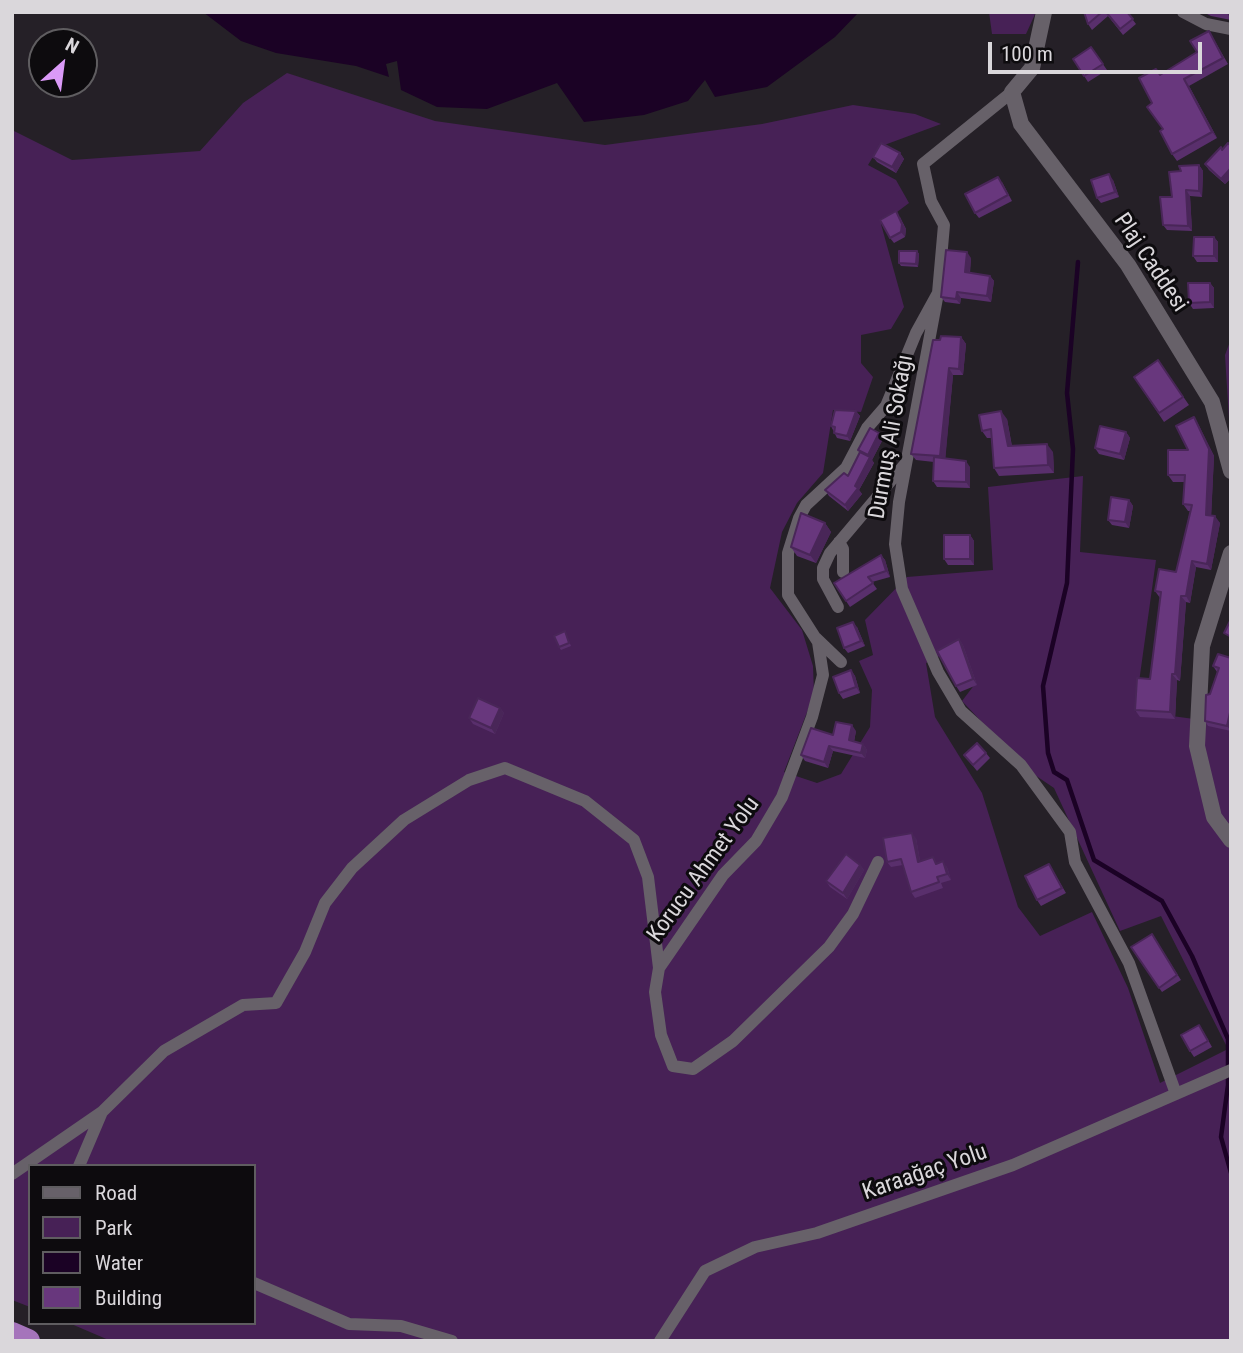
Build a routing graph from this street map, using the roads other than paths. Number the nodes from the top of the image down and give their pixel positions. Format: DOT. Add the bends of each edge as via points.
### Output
graph roads {
  1 [pos="1044,12"];
  2 [pos="1183,12"];
  3 [pos="1231,29"];
  4 [pos="1012,92"];
  5 [pos="938,293"];
  6 [pos="907,461"];
  7 [pos="1231,471"];
  8 [pos="839,542"];
  9 [pos="1231,553"];
  10 [pos="843,572"];
  11 [pos="838,607"];
  12 [pos="815,637"];
  13 [pos="841,662"];
  14 [pos="1231,840"];
  15 [pos="878,862"];
  16 [pos="659,968"];
  17 [pos="1231,1070"];
  18 [pos="1181,1091"];
  19 [pos="102,1112"];
  20 [pos="80,1164"];
  21 [pos="12,1174"];
  22 [pos="256,1284"];
  23 [pos="12,1334"];
  24 [pos="28,1341"];
  25 [pos="452,1341"];
  26 [pos="660,1341"];
  1 -- 4 [label="street" via="1032,68"];
  2 -- 3 [label="street" via="1206,24"];
  4 -- 5 [label="street, Durmuş Ali Sokağı" via="923,164 931,201 944,225"];
  4 -- 7 [label="street, Plaj Caddesi" via="1021,124 1128,265 1212,402"];
  5 -- 6 [label="street, Durmuş Ali Sokağı"];
  5 -- 12 [label="street, Korucu Ahmet Yolu" via="886,406 867,428 846,468 806,505 799,518 788,553 788,595"];
  6 -- 8 [label="street"];
  6 -- 18 [label="street, Durmuş Ali Sokağı" via="895,544 902,589 938,672 961,710 1021,765 1070,832 1075,862 1129,963"];
  8 -- 10 [label="street"];
  8 -- 11 [label="street" via="823,568 823,579"];
  9 -- 14 [label="street" via="1202,646 1197,746 1214,817"];
  12 -- 13 [label="street"];
  12 -- 16 [label="street, Korucu Ahmet Yolu" via="823,675 782,797 756,841 723,875"];
  15 -- 16 [label="street" via="853,914 829,947 733,1041 693,1069 673,1066 661,1035 655,992"];
  16 -- 19 [label="street, Korucu Ahmet Yolu" via="648,877 634,840 585,802 505,768 469,780 404,820 352,868 325,903 305,952 276,1003 243,1005 164,1051"];
  17 -- 18 [label="street, Karaağaç Yolu"];
  18 -- 26 [label="street, Karaağaç Yolu" via="1013,1165 817,1233 755,1247 705,1271"];
  19 -- 20 [label="street"];
  19 -- 21 [label="street, Korucu Ahmet Yolu"];
  22 -- 25 [label="street" via="349,1324 401,1326"];
  23 -- 24 [label="highway"];
}
